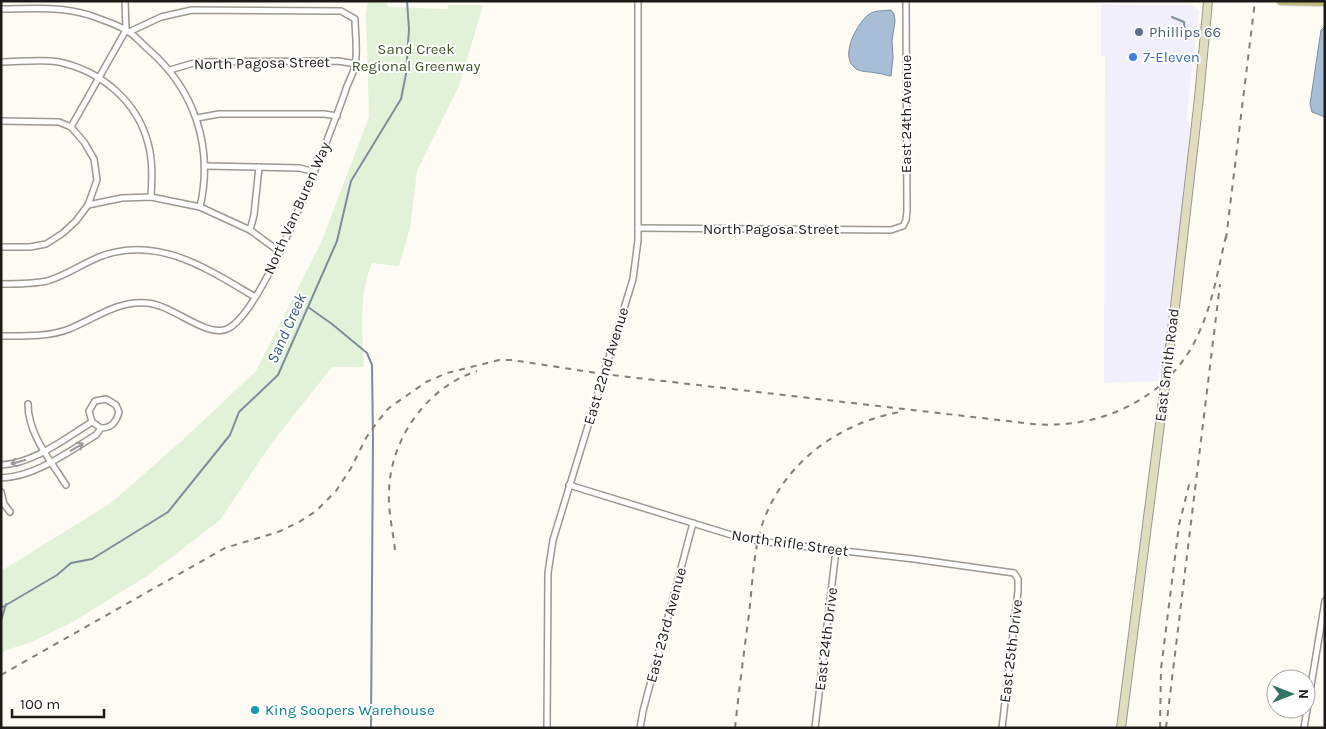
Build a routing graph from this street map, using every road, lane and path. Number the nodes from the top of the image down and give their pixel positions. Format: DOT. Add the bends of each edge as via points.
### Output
graph roads {
  1 [pos="125,1"];
  2 [pos="638,1"];
  3 [pos="906,1"];
  4 [pos="1208,1"];
  5 [pos="1281,1"];
  6 [pos="1325,2"];
  7 [pos="1,9"];
  8 [pos="127,31"];
  9 [pos="1,62"];
  10 [pos="356,64"];
  11 [pos="170,70"];
  12 [pos="99,78"];
  13 [pos="337,116"];
  14 [pos="197,118"];
  15 [pos="1,120"];
  16 [pos="71,128"];
  17 [pos="206,166"];
  18 [pos="259,167"];
  19 [pos="314,172"];
  20 [pos="151,197"];
  21 [pos="88,205"];
  22 [pos="200,207"];
  23 [pos="903,226"];
  24 [pos="638,228"];
  25 [pos="250,230"];
  26 [pos="1,247"];
  27 [pos="280,252"];
  28 [pos="1,284"];
  29 [pos="255,296"];
  30 [pos="1,336"];
  31 [pos="28,404"];
  32 [pos="92,422"];
  33 [pos="101,428"];
  34 [pos="44,450"];
  35 [pos="51,463"];
  36 [pos="1,465"];
  37 [pos="1,478"];
  38 [pos="66,485"];
  39 [pos="570,485"];
  40 [pos="1,492"];
  41 [pos="10,512"];
  42 [pos="693,523"];
  43 [pos="836,550"];
  44 [pos="1016,576"];
  45 [pos="1325,601"];
  46 [pos="1322,635"];
  47 [pos="548,728"];
  48 [pos="640,728"];
  49 [pos="815,728"];
  50 [pos="1002,728"];
  51 [pos="1121,728"];
  52 [pos="1304,728"];
  1 -- 8 [label="street"];
  2 -- 24 [label="street, East 22nd Avenue"];
  3 -- 23 [label="street, East 24th Avenue" via="907,211"];
  4 -- 51 [label="street, East Smith Road" via="1178,277"];
  5 -- 6 [label="main road"];
  7 -- 8 [label="street" via="62,9 88,15"];
  8 -- 10 [label="street, North Van Buren Way" via="161,17 192,10 341,10 355,19"];
  8 -- 11 [label="street"];
  8 -- 12 [label="street"];
  9 -- 12 [label="street" via="57,62 79,67"];
  10 -- 11 [label="street, North Pagosa Street" via="338,61 197,62"];
  10 -- 13 [label="street, North Van Buren Way"];
  11 -- 14 [label="street" via="186,93"];
  12 -- 16 [label="street"];
  12 -- 20 [label="street" via="122,95 142,125 152,169"];
  13 -- 14 [label="street" via="219,114"];
  13 -- 19 [label="street, North Van Buren Way"];
  14 -- 17 [label="street"];
  15 -- 16 [label="street" via="59,122"];
  16 -- 21 [label="street" via="94,159 97,180"];
  17 -- 18 [label="street"];
  17 -- 22 [label="street"];
  18 -- 19 [label="street" via="300,168"];
  18 -- 25 [label="street"];
  19 -- 27 [label="street, North Van Buren Way"];
  20 -- 21 [label="street" via="122,198"];
  20 -- 22 [label="street"];
  21 -- 26 [label="street" via="76,221 46,244"];
  22 -- 25 [label="street"];
  23 -- 24 [label="street, North Pagosa Street" via="891,230"];
  24 -- 39 [label="street, East 22nd Avenue" via="633,280"];
  25 -- 27 [label="street"];
  27 -- 29 [label="street, North Van Buren Way"];
  28 -- 29 [label="street" via="47,281 101,256 146,250 177,255"];
  29 -- 30 [label="street, North Van Buren Way" via="240,320 221,331 210,330 160,305 145,303 113,308 67,330"];
  31 -- 34 [label="street" via="32,429"];
  32 -- 33 [label="street"];
  32 -- 33 [label="street" via="89,411 95,401 111,401 119,412 116,421 107,428"];
  32 -- 34 [label="street"];
  35 -- 33 [label="street, one-way" via="96,435"];
  34 -- 35 [label="street"];
  34 -- 36 [label="street, one-way" via="23,461"];
  35 -- 37 [label="street" via="16,478"];
  35 -- 38 [label="street"];
  39 -- 42 [label="street, North Rifle Street"];
  39 -- 47 [label="street, East 22nd Avenue" via="553,540 548,573"];
  40 -- 41 [label="street"];
  42 -- 43 [label="street, North Rifle Street" via="758,541"];
  42 -- 48 [label="street, East 23rd Avenue"];
  43 -- 44 [label="street, North Rifle Street" via="991,569 1011,572"];
  43 -- 49 [label="street, East 24th Drive"];
  44 -- 50 [label="street, East 25th Drive" via="1019,583"];
  45 -- 46 [label="street"];
  46 -- 52 [label="street"];
}
